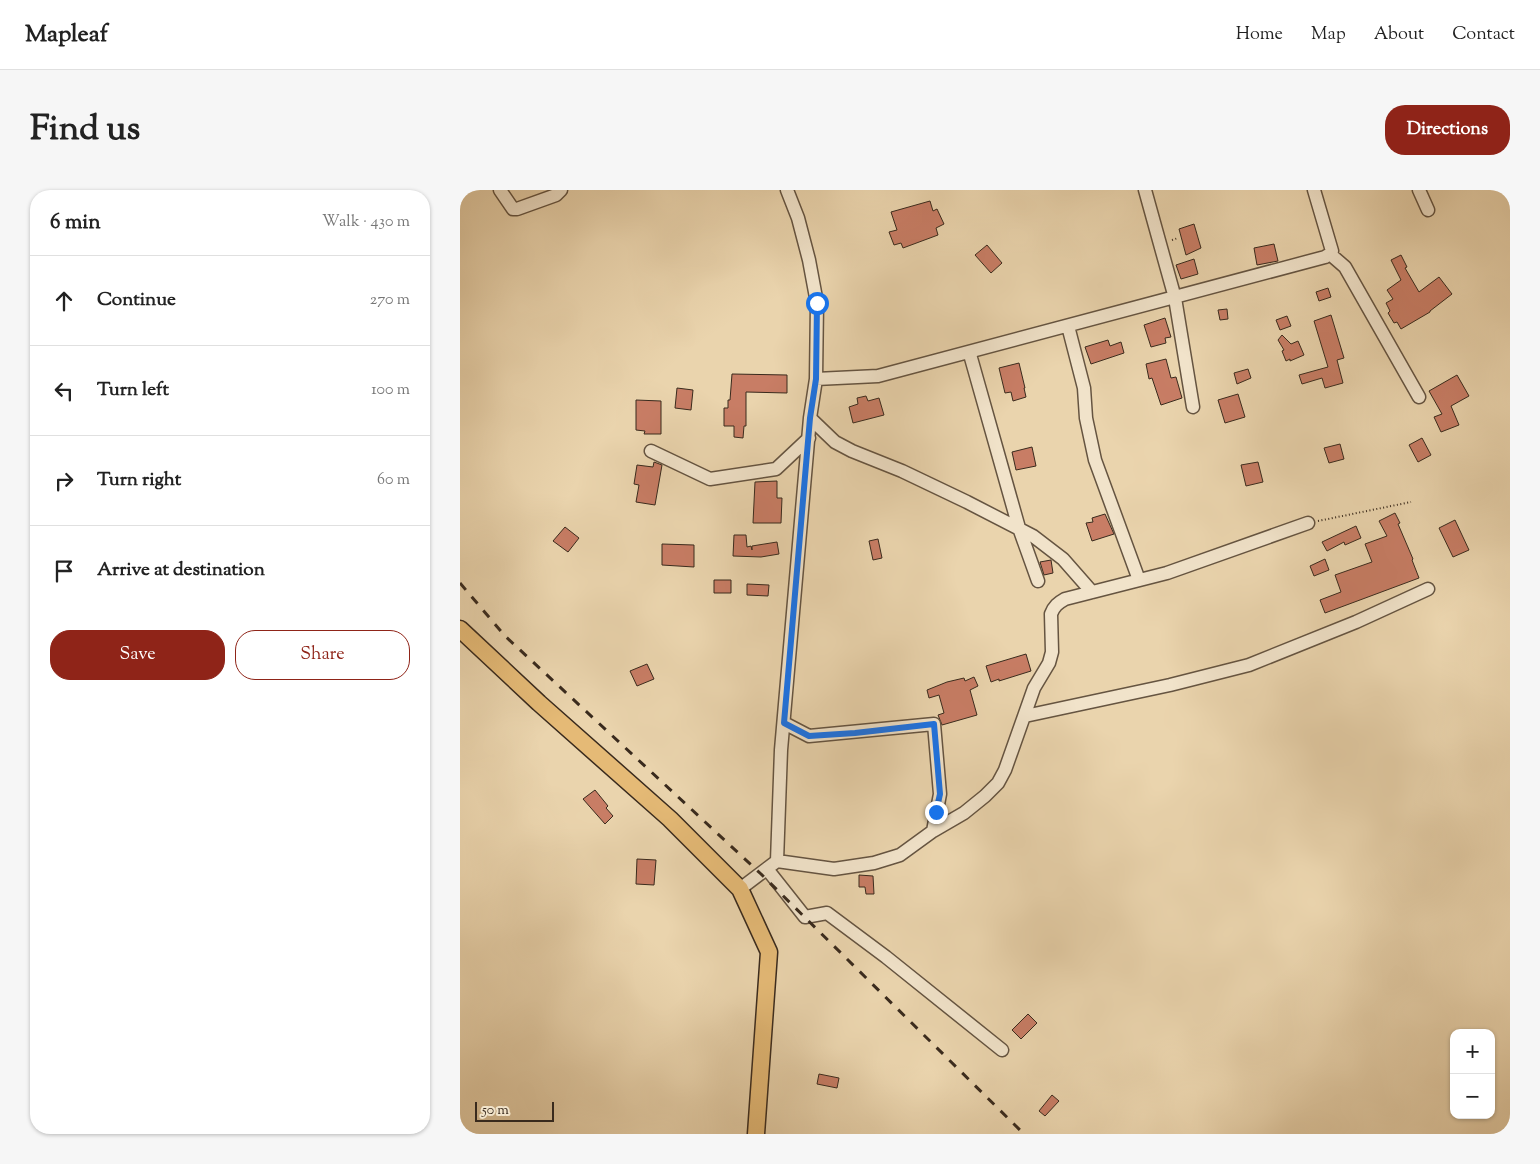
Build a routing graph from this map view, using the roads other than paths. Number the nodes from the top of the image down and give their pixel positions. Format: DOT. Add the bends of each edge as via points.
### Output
graph roads {
  1 [pos="500,190"];
  2 [pos="560,190"];
  3 [pos="787,190"];
  4 [pos="1144,190"];
  5 [pos="1314,190"];
  6 [pos="1419,190"];
  7 [pos="1428,210"];
  8 [pos="1330,254"];
  9 [pos="1175,298"];
  10 [pos="1068,326"];
  11 [pos="970,358"];
  12 [pos="816,379"];
  13 [pos="1419,398"];
  14 [pos="1193,407"];
  15 [pos="810,418"];
  16 [pos="809,438"];
  17 [pos="651,451"];
  18 [pos="1308,523"];
  19 [pos="1019,528"];
  20 [pos="1139,580"];
  21 [pos="1038,581"];
  22 [pos="1428,589"];
  23 [pos="1092,592"];
  24 [pos="460,629"];
  25 [pos="1025,716"];
  26 [pos="784,723"];
  27 [pos="933,831"];
  28 [pos="772,865"];
  29 [pos="740,889"];
  30 [pos="1002,1050"];
  31 [pos="756,1134"];
  1 -- 2 [label="street" via="510,207 517,209"];
  3 -- 12 [label="street" via="798,218 817,303"];
  4 -- 9 [label="street"];
  5 -- 8 [label="street" via="1331,245"];
  6 -- 7 [label="street"];
  8 -- 9 [label="street"];
  8 -- 13 [label="street" via="1345,267"];
  9 -- 10 [label="street"];
  9 -- 14 [label="street"];
  10 -- 12 [label="street" via="878,376"];
  10 -- 20 [label="street" via="1084,388 1086,418 1095,460"];
  11 -- 19 [label="street"];
  12 -- 15 [label="street"];
  15 -- 16 [label="street"];
  15 -- 19 [label="street" via="835,442 852,451 902,471"];
  16 -- 17 [label="street" via="776,469 710,479"];
  16 -- 26 [label="street"];
  18 -- 20 [label="street"];
  19 -- 21 [label="street"];
  19 -- 23 [label="street" via="1064,560"];
  20 -- 23 [label="street"];
  22 -- 25 [label="street" via="1249,666"];
  23 -- 25 [label="street" via="1065,599 1053,608 1052,652 1034,688"];
  24 -- 29 [label="main road" via="670,819"];
  25 -- 27 [label="street" via="998,783 964,813"];
  26 -- 27 [label="street" via="809,736 934,724 940,794"];
  26 -- 28 [label="street"];
  27 -- 28 [label="street" via="900,855 874,864 834,870"];
  28 -- 29 [label="street"];
  28 -- 30 [label="street" via="804,917 827,913"];
  29 -- 31 [label="main road" via="769,952"];
}
